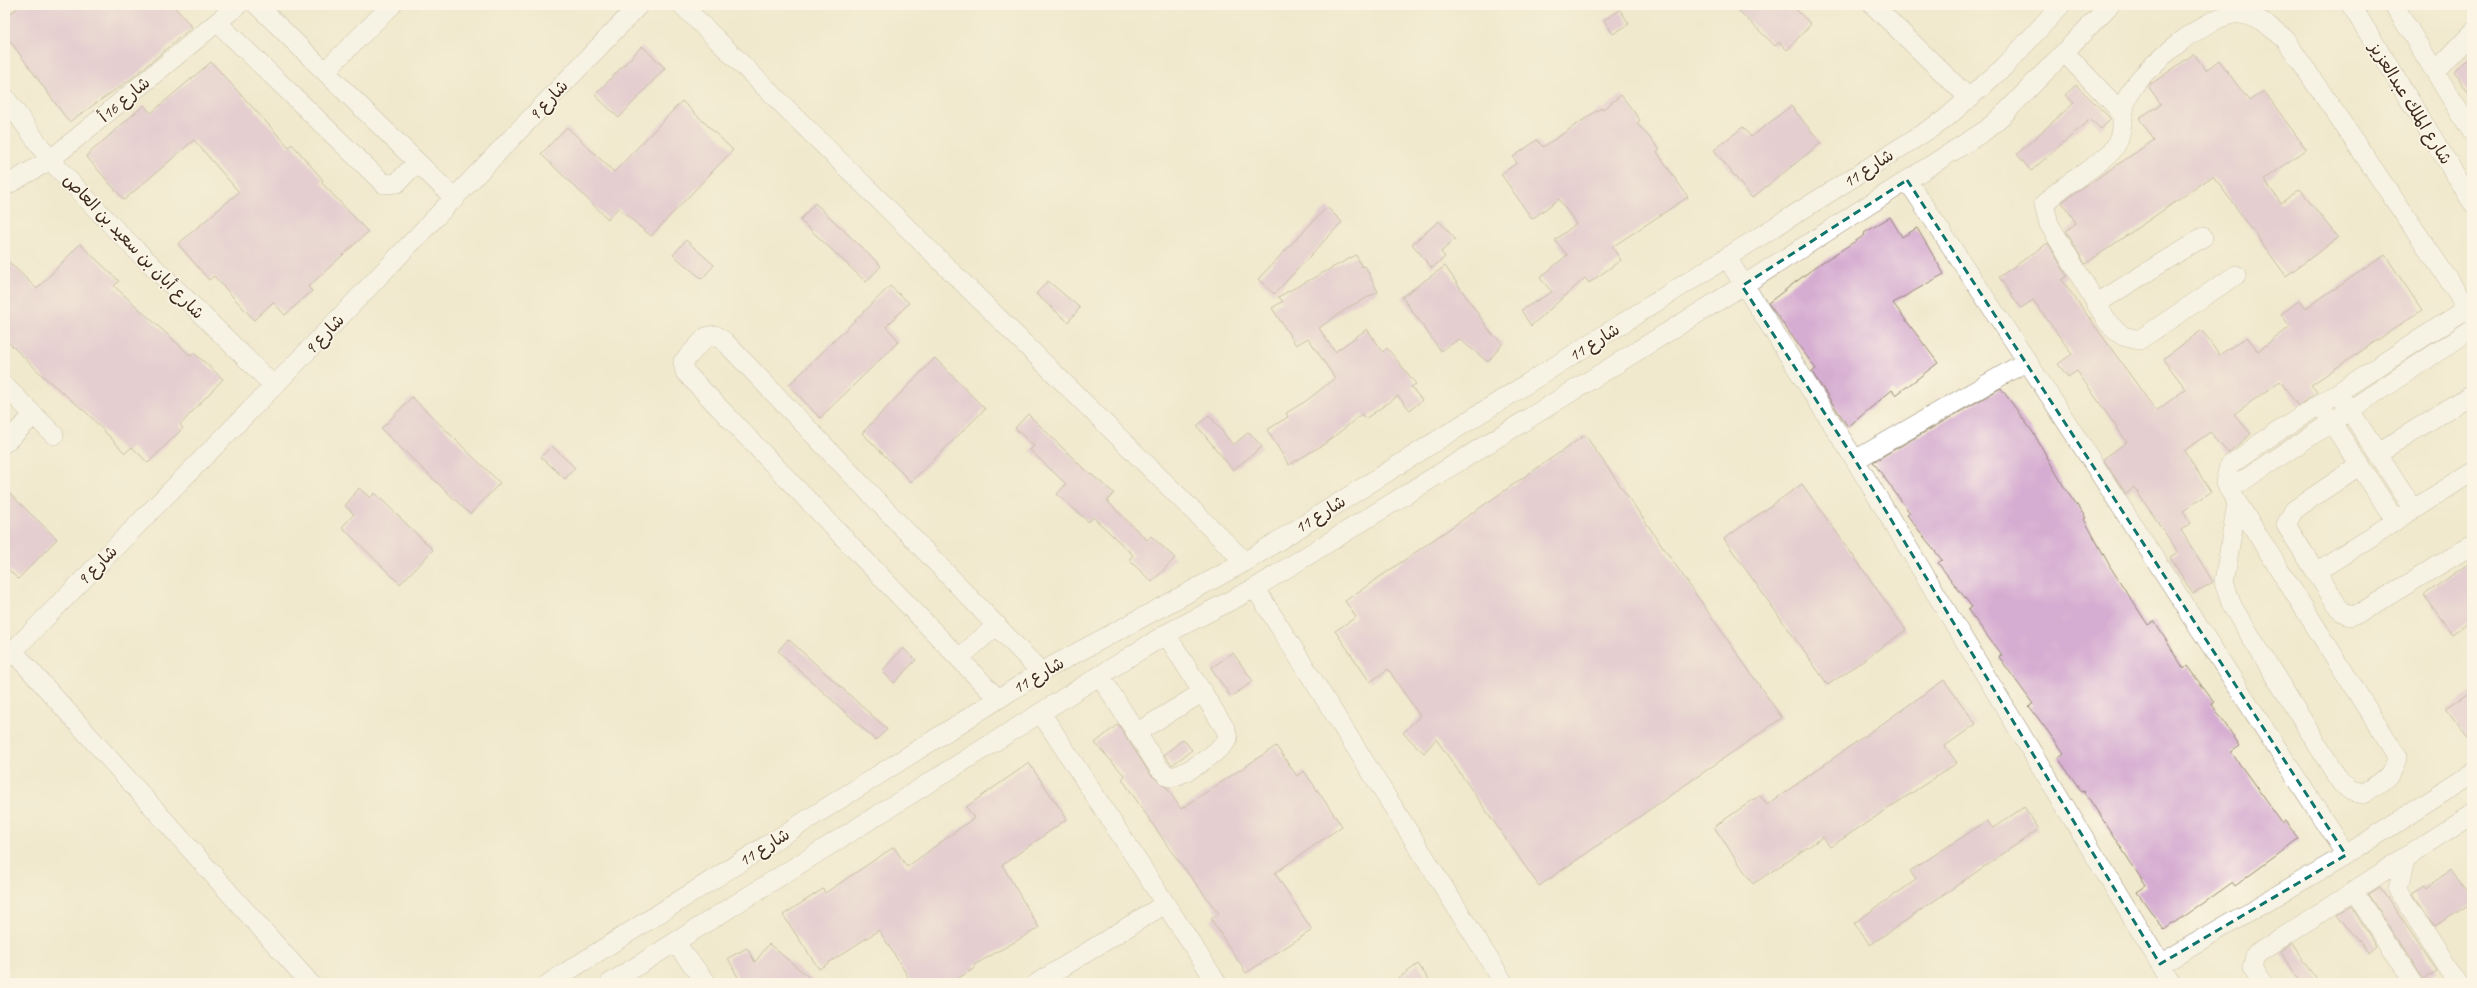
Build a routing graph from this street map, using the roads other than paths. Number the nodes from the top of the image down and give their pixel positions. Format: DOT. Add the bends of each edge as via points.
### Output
graph roads {
  1 [pos="238,5"];
  2 [pos="258,5"];
  3 [pos="392,5"];
  4 [pos="638,5"];
  5 [pos="682,5"];
  6 [pos="1873,5"];
  7 [pos="2061,5"];
  8 [pos="2110,5"];
  9 [pos="2350,5"];
  10 [pos="2394,5"];
  11 [pos="217,22"];
  12 [pos="2472,33"];
  13 [pos="2065,53"];
  14 [pos="325,71"];
  15 [pos="2435,72"];
  16 [pos="5,97"];
  17 [pos="1970,99"];
  18 [pos="2122,113"];
  19 [pos="2472,132"];
  20 [pos="50,160"];
  21 [pos="417,162"];
  22 [pos="1907,180"];
  23 [pos="5,186"];
  24 [pos="455,199"];
  25 [pos="2472,202"];
  26 [pos="2203,236"];
  27 [pos="1727,258"];
  28 [pos="2236,276"];
  29 [pos="1742,286"];
  30 [pos="2096,304"];
  31 [pos="2470,311"];
  32 [pos="2472,329"];
  33 [pos="2027,361"];
  34 [pos="5,386"];
  35 [pos="274,386"];
  36 [pos="2338,393"];
  37 [pos="2472,394"];
  38 [pos="2320,404"];
  39 [pos="2349,410"];
  40 [pos="34,415"];
  41 [pos="2332,422"];
  42 [pos="54,435"];
  43 [pos="5,443"];
  44 [pos="2378,453"];
  45 [pos="1855,460"];
  46 [pos="2360,465"];
  47 [pos="2472,472"];
  48 [pos="2233,496"];
  49 [pos="2413,508"];
  50 [pos="2395,520"];
  51 [pos="2472,545"];
  52 [pos="1244,562"];
  53 [pos="2316,572"];
  54 [pos="1255,588"];
  55 [pos="997,625"];
  56 [pos="1166,634"];
  57 [pos="9,655"];
  58 [pos="959,658"];
  59 [pos="1041,672"];
  60 [pos="1100,676"];
  61 [pos="1203,692"];
  62 [pos="998,698"];
  63 [pos="1041,713"];
  64 [pos="1136,733"];
  65 [pos="2472,774"];
  66 [pos="2472,814"];
  67 [pos="2346,854"];
  68 [pos="2405,859"];
  69 [pos="2355,892"];
  70 [pos="1165,904"];
  71 [pos="675,943"];
  72 [pos="2160,964"];
  73 [pos="310,983"];
  74 [pos="549,983"];
  75 [pos="610,983"];
  76 [pos="707,983"];
  77 [pos="1037,983"];
  78 [pos="1217,983"];
  79 [pos="1504,983"];
  80 [pos="2172,983"];
  81 [pos="2262,983"];
  82 [pos="2413,983"];
  83 [pos="2458,983"];
  1 -- 11 [label="street, شارع 16أ"];
  2 -- 14 [label="street"];
  3 -- 14 [label="street"];
  4 -- 24 [label="street, شارع 9"];
  5 -- 52 [label="street"];
  6 -- 17 [label="street"];
  7 -- 17 [label="street, شارع 11" via="2005,66"];
  8 -- 13 [label="street, شارع 11"];
  9 -- 25 [label="street, شارع الملك عبدالعزيز"];
  10 -- 15 [label="street"];
  11 -- 20 [label="street, شارع 16أ"];
  11 -- 21 [label="street" via="384,184 397,183"];
  12 -- 15 [label="street"];
  13 -- 18 [label="street"];
  13 -- 22 [label="street, شارع 11" via="1986,130"];
  14 -- 21 [label="street"];
  15 -- 19 [label="street"];
  16 -- 20 [label="street, شارع أبان بن سعيد بن العاص"];
  17 -- 27 [label="street, شارع 11" via="1944,120"];
  18 -- 30 [label="street" via="2119,140 2111,152 2056,190 2044,204 2049,224"];
  18 -- 31 [label="street" via="2129,93 2142,76 2182,41 2215,20 2240,13 2264,22 2285,38"];
  20 -- 23 [label="street, شارع 16أ"];
  20 -- 35 [label="street, شارع أبان بن سعيد بن العاص" via="117,232"];
  21 -- 24 [label="street"];
  22 -- 29 [label="street, شارع 11"];
  22 -- 33 [label="street"];
  24 -- 35 [label="street, شارع 9"];
  26 -- 30 [label="street"];
  27 -- 29 [label="street"];
  27 -- 52 [label="street, شارع 11"];
  28 -- 30 [label="street" via="2139,340 2123,336 2108,323"];
  29 -- 45 [label="street"];
  29 -- 54 [label="street, شارع 11"];
  31 -- 36 [label="street"];
  32 -- 39 [label="street"];
  33 -- 45 [label="street"];
  33 -- 67 [label="street"];
  34 -- 40 [label="street"];
  35 -- 57 [label="street, شارع 9"];
  36 -- 38 [label="street"];
  36 -- 39 [label="street"];
  37 -- 44 [label="street"];
  38 -- 41 [label="street"];
  38 -- 48 [label="street" via="2229,466 2225,483"];
  39 -- 41 [label="street"];
  39 -- 44 [label="street"];
  40 -- 42 [label="street"];
  40 -- 43 [label="street"];
  41 -- 46 [label="street"];
  41 -- 48 [label="street"];
  44 -- 49 [label="street"];
  45 -- 72 [label="street"];
  46 -- 50 [label="street"];
  46 -- 53 [label="street" via="2294,510 2286,524"];
  47 -- 49 [label="street"];
  48 -- 48 [label="street" via="2397,756 2396,766 2390,776 2363,794 2352,791 2341,783 2232,606 2224,582"];
  49 -- 50 [label="street"];
  50 -- 53 [label="street"];
  51 -- 53 [label="street" via="2360,613 2350,616 2341,611"];
  52 -- 59 [label="street, شارع 11"];
  54 -- 56 [label="street, شارع 11"];
  54 -- 79 [label="street"];
  55 -- 58 [label="street"];
  55 -- 58 [label="street" via="724,341 715,335 706,337 683,362 685,372"];
  55 -- 59 [label="street"];
  56 -- 60 [label="street, شارع 11"];
  56 -- 61 [label="street"];
  57 -- 73 [label="street"];
  58 -- 62 [label="street"];
  59 -- 62 [label="street, شارع 11"];
  60 -- 63 [label="street, شارع 11"];
  60 -- 64 [label="street"];
  61 -- 64 [label="street"];
  61 -- 64 [label="street" via="1226,730 1228,739 1221,748 1178,777 1169,777 1159,768"];
  62 -- 74 [label="street, شارع 11"];
  63 -- 70 [label="street"];
  63 -- 71 [label="street, شارع 11"];
  65 -- 67 [label="street"];
  66 -- 68 [label="street"];
  67 -- 72 [label="street"];
  68 -- 69 [label="street"];
  68 -- 83 [label="street" via="2398,890"];
  69 -- 81 [label="street" via="2255,955 2252,968"];
  69 -- 82 [label="street"];
  70 -- 77 [label="street"];
  70 -- 78 [label="street"];
  71 -- 75 [label="street, شارع 11"];
  71 -- 76 [label="street"];
  72 -- 80 [label="street"];
}
